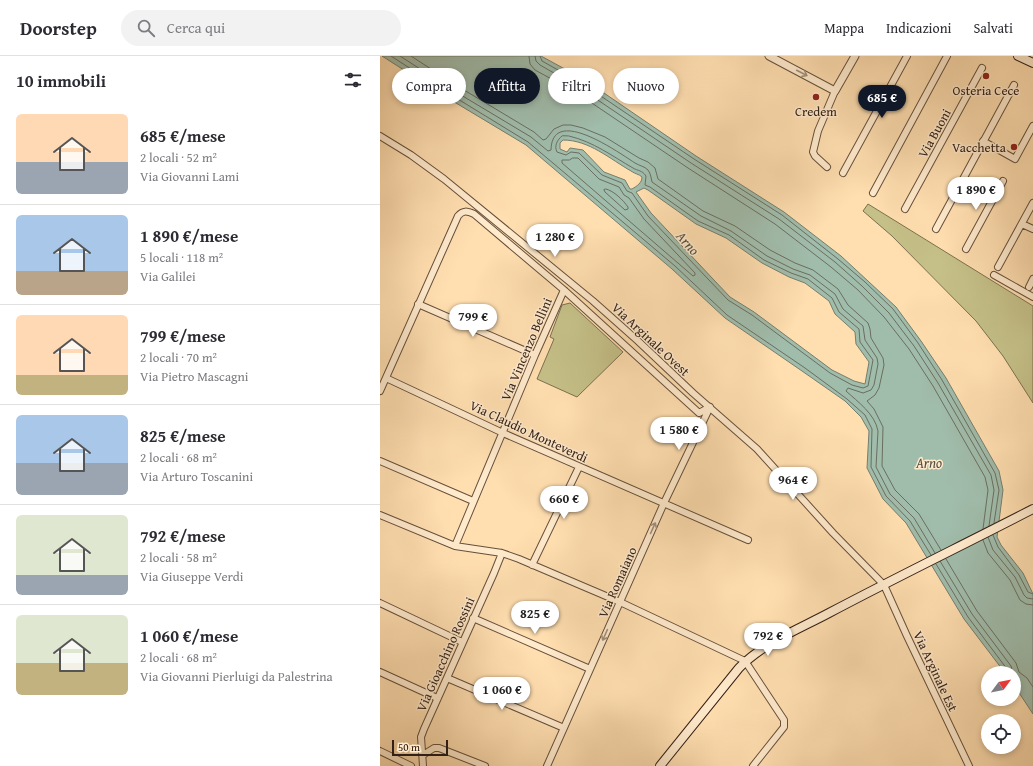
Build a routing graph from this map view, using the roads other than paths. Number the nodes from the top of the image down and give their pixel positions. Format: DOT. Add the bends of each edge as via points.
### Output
graph roads {
  1 [pos="769,56"];
  2 [pos="855,56"];
  3 [pos="907,56"];
  4 [pos="947,56"];
  5 [pos="1018,56"];
  6 [pos="1033,63"];
  7 [pos="982,68"];
  8 [pos="1014,85"];
  9 [pos="835,91"];
  10 [pos="1033,126"];
  11 [pos="380,136"];
  12 [pos="983,141"];
  13 [pos="828,167"];
  14 [pos="843,173"];
  15 [pos="1002,181"];
  16 [pos="873,193"];
  17 [pos="1033,202"];
  18 [pos="905,210"];
  19 [pos="1022,224"];
  20 [pos="936,229"];
  21 [pos="1033,229"];
  22 [pos="966,249"];
  23 [pos="998,267"];
  24 [pos="994,275"];
  25 [pos="1033,279"];
  26 [pos="1029,287"];
  27 [pos="564,290"];
  28 [pos="1033,297"];
  29 [pos="418,304"];
  30 [pos="535,355"];
  31 [pos="386,378"];
  32 [pos="380,389"];
  33 [pos="710,407"];
  34 [pos="503,433"];
  35 [pos="380,461"];
  36 [pos="579,466"];
  37 [pos="472,503"];
  38 [pos="664,503"];
  39 [pos="1033,509"];
  40 [pos="380,515"];
  41 [pos="748,540"];
  42 [pos="455,546"];
  43 [pos="502,553"];
  44 [pos="532,566"];
  45 [pos="884,585"];
  46 [pos="620,602"];
  47 [pos="380,603"];
  48 [pos="473,618"];
  49 [pos="462,642"];
  50 [pos="746,661"];
  51 [pos="590,669"];
  52 [pos="380,672"];
  53 [pos="447,678"];
  54 [pos="437,698"];
  55 [pos="564,728"];
  56 [pos="380,751"];
  57 [pos="423,755"];
  58 [pos="411,766"];
  59 [pos="423,766"];
  60 [pos="484,766"];
  61 [pos="548,766"];
  62 [pos="660,766"];
  63 [pos="754,766"];
  64 [pos="969,766"];
  1 -- 9 [label="street, one-way"];
  2 -- 9 [label="street"];
  3 -- 14 [label="street"];
  4 -- 16 [label="street"];
  5 -- 6 [label="main road"];
  7 -- 18 [label="street, Via Buoni"];
  8 -- 12 [label="street"];
  9 -- 13 [label="street" via="818,131 813,152"];
  10 -- 12 [label="street" via="1015,159"];
  11 -- 33 [label="street, Via Arginale Ovest" via="444,179 562,275"];
  12 -- 20 [label="street"];
  15 -- 22 [label="street"];
  17 -- 19 [label="street"];
  19 -- 21 [label="street"];
  19 -- 23 [label="street"];
  24 -- 28 [label="street"];
  25 -- 26 [label="street"];
  27 -- 29 [label="street" via="474,214 465,211 458,216"];
  27 -- 30 [label="street, Via Vincenzo Bellini"];
  27 -- 33 [label="street" via="699,414"];
  29 -- 30 [label="street"];
  29 -- 31 [label="street"];
  30 -- 34 [label="street, Via Vincenzo Bellini"];
  31 -- 32 [label="street"];
  31 -- 34 [label="street, Via Claudio Monteverdi"];
  33 -- 38 [label="street, Via Romaiano"];
  33 -- 45 [label="street, Via Arginale Ovest" via="757,449"];
  34 -- 36 [label="street, Via Claudio Monteverdi"];
  34 -- 37 [label="street, Via Vincenzo Bellini"];
  35 -- 37 [label="street"];
  36 -- 38 [label="street, Via Claudio Monteverdi"];
  36 -- 44 [label="street"];
  37 -- 42 [label="street, Via Vincenzo Bellini"];
  38 -- 41 [label="street, Via Claudio Monteverdi"];
  46 -- 38 [label="street, Via Romaiano, one-way"];
  39 -- 45 [label="main road"];
  40 -- 42 [label="street"];
  42 -- 43 [label="street"];
  43 -- 44 [label="street"];
  43 -- 48 [label="street, Via Gioacchino Rossini"];
  44 -- 46 [label="street"];
  45 -- 50 [label="main road" via="779,639"];
  45 -- 64 [label="street, Via Arginale Est"];
  46 -- 50 [label="street"];
  46 -- 51 [label="street, Via Romaiano, one-way"];
  47 -- 49 [label="street"];
  48 -- 49 [label="street, Via Gioacchino Rossini"];
  48 -- 51 [label="street"];
  49 -- 53 [label="street, Via Gioacchino Rossini"];
  50 -- 62 [label="main road"];
  50 -- 63 [label="street" via="784,720 784,727"];
  51 -- 55 [label="street, Via Romaiano"];
  52 -- 54 [label="street"];
  53 -- 54 [label="street, Via Gioacchino Rossini"];
  53 -- 55 [label="street"];
  54 -- 57 [label="street, Via Gioacchino Rossini" via="421,737"];
  55 -- 61 [label="street, Via Romaiano"];
  56 -- 58 [label="street"];
  57 -- 59 [label="street, Via Gioacchino Rossini"];
  57 -- 60 [label="street" via="434,748 439,748"];
}
